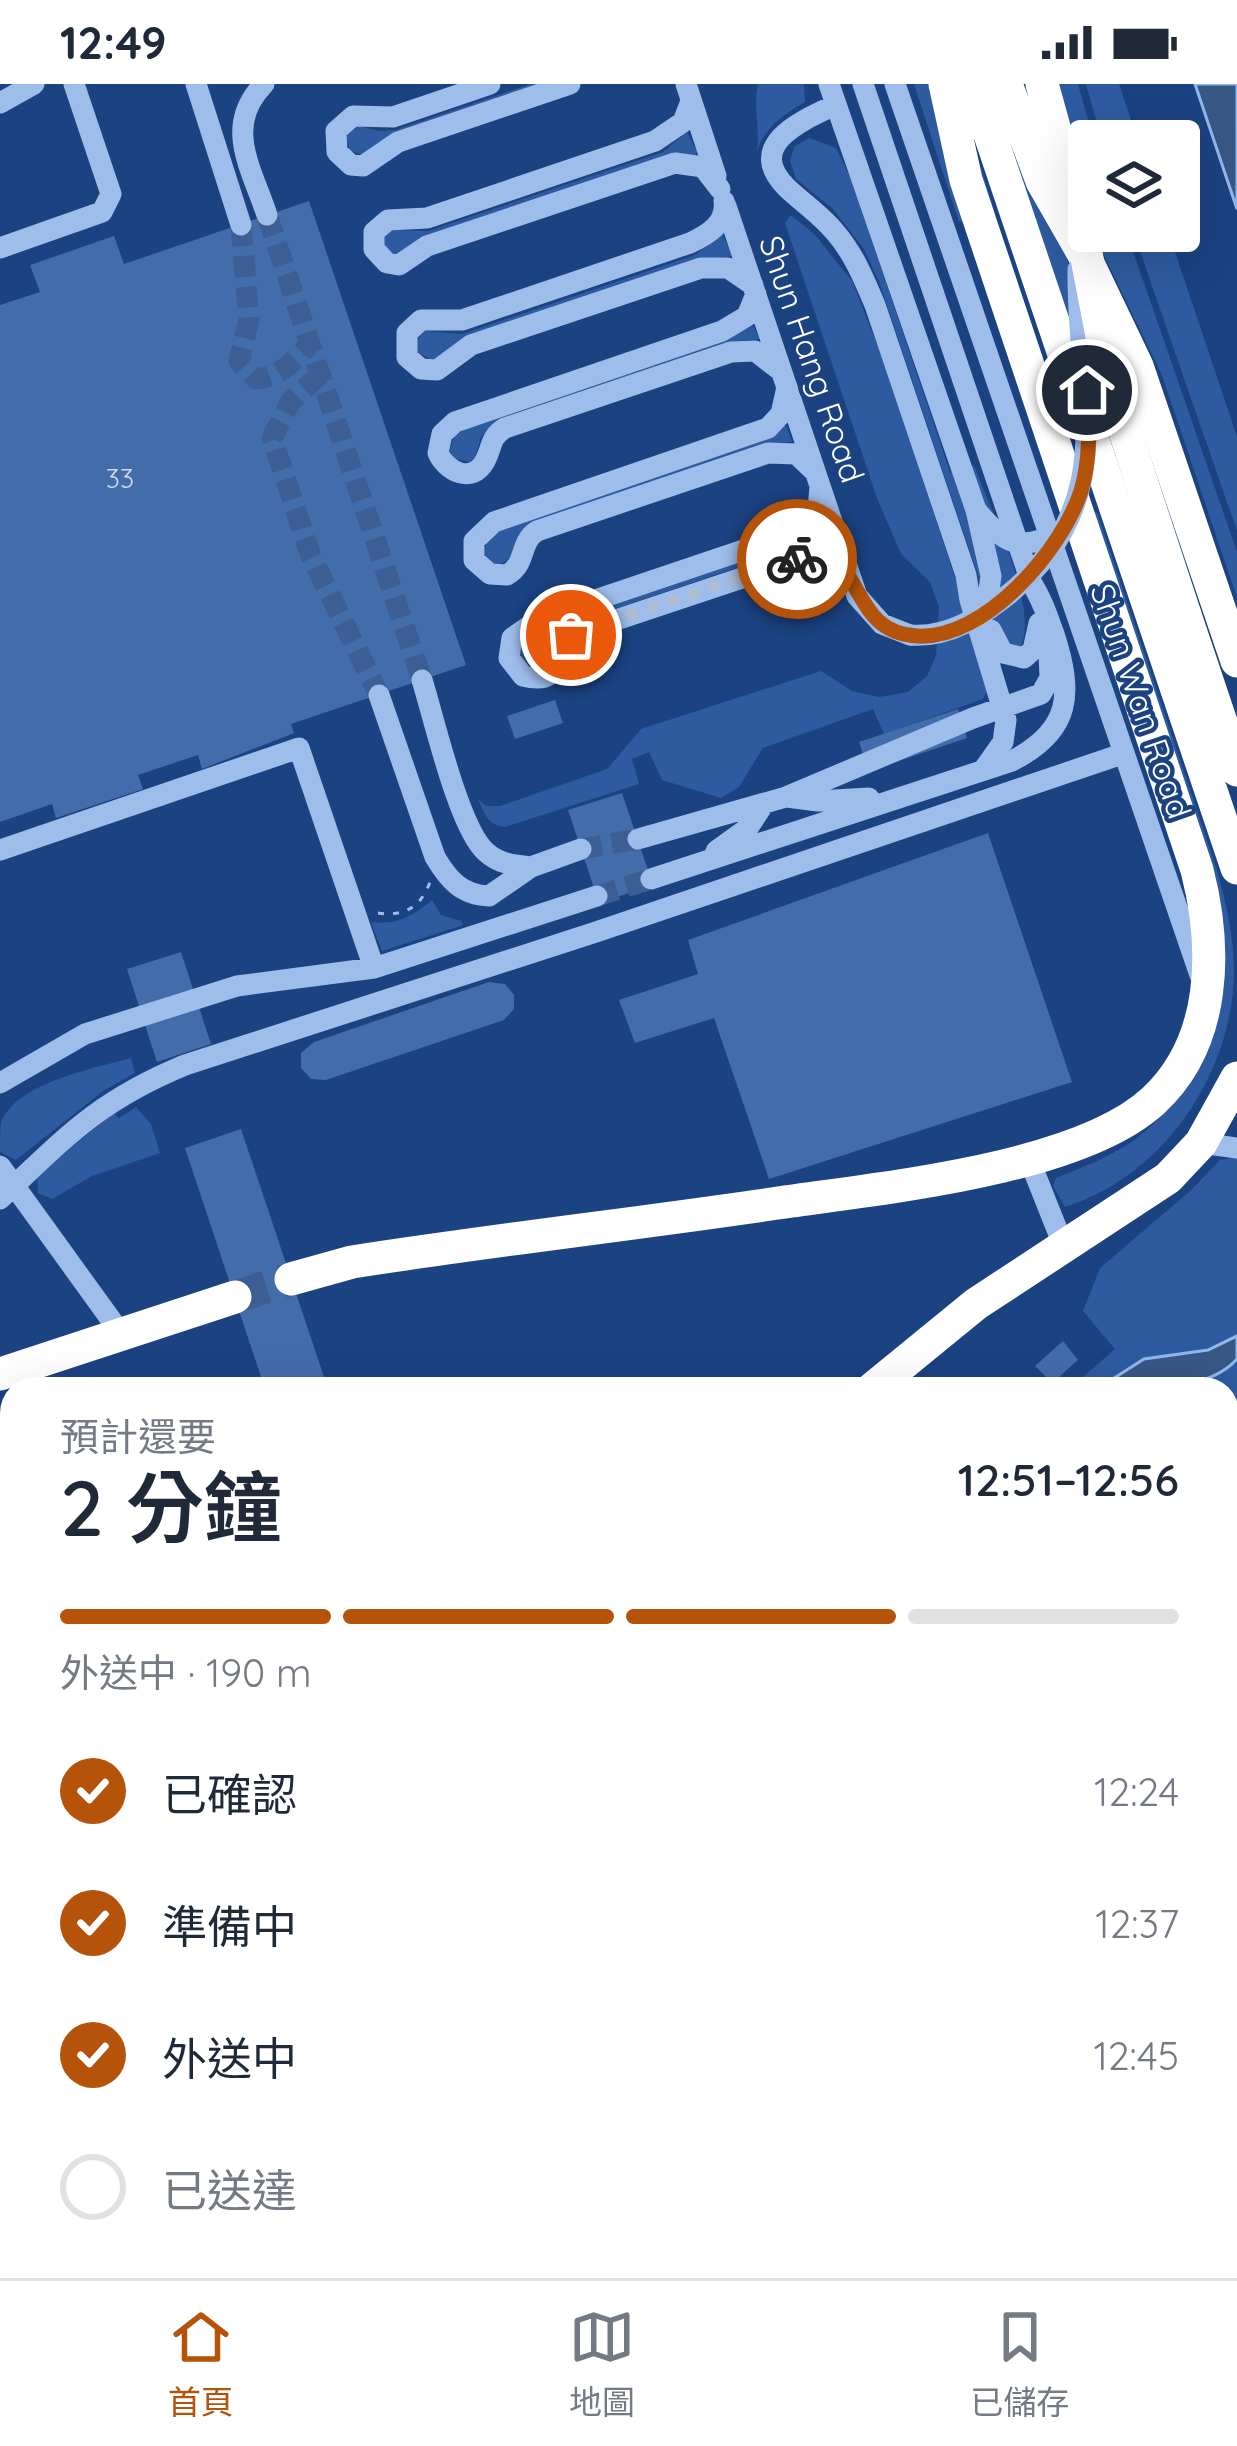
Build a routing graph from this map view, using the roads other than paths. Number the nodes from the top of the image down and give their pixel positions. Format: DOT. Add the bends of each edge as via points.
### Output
graph roads {
  1 [pos="34,84"];
  2 [pos="74,84"];
  3 [pos="196,84"];
  4 [pos="490,84"];
  5 [pos="570,84"];
  6 [pos="863,84"];
  7 [pos="895,84"];
  8 [pos="945,84"];
  9 [pos="973,84"];
  10 [pos="1006,84"];
  11 [pos="1042,84"];
  12 [pos="258,87"];
  13 [pos="687,88"];
  14 [pos="830,91"];
  15 [pos="0,103"];
  16 [pos="1068,177"];
  17 [pos="722,195"];
  18 [pos="268,215"];
  19 [pos="241,224"];
  20 [pos="0,248"];
  21 [pos="1078,252"];
  22 [pos="1086,252"];
  23 [pos="754,289"];
  24 [pos="784,379"];
  25 [pos="818,479"];
  26 [pos="976,510"];
  27 [pos="1062,532"];
  28 [pos="850,575"];
  29 [pos="966,575"];
  30 [pos="1031,582"];
  31 [pos="986,611"];
  32 [pos="1039,623"];
  33 [pos="1237,661"];
  34 [pos="422,680"];
  35 [pos="379,695"];
  36 [pos="1003,707"];
  37 [pos="1122,754"];
  38 [pos="984,769"];
  39 [pos="1237,770"];
  40 [pos="899,796"];
  41 [pos="786,797"];
  42 [pos="763,805"];
  43 [pos="638,839"];
  44 [pos="581,849"];
  45 [pos="0,850"];
  46 [pos="531,867"];
  47 [pos="690,867"];
  48 [pos="1237,868"];
  49 [pos="651,879"];
  50 [pos="597,896"];
  51 [pos="374,966"];
  52 [pos="396,994"];
  53 [pos="1206,999"];
  54 [pos="372,1002"];
  55 [pos="1237,1078"];
  56 [pos="0,1083"];
  57 [pos="1201,1143"];
  58 [pos="1237,1148"];
  59 [pos="1029,1160"];
  60 [pos="0,1166"];
  61 [pos="8,1192"];
  62 [pos="1064,1246"];
  63 [pos="291,1279"];
  64 [pos="235,1298"];
  65 [pos="122,1335"];
  66 [pos="0,1374"];
  67 [pos="887,1377"];
  1 -- 15 [label="lane"];
  2 -- 20 [label="lane" via="109,204"];
  3 -- 19 [label="lane"];
  4 -- 5 [label="lane" via="393,117 346,119 336,131 338,152 363,166 393,144"];
  6 -- 30 [label="lane"];
  7 -- 37 [label="lane, Shun Wan Road"];
  8 -- 53 [label="highway" via="966,180 1197,870 1210,937"];
  9 -- 48 [label="highway"];
  10 -- 33 [label="highway" via="1042,181 1137,366"];
  11 -- 16 [label="highway"];
  12 -- 18 [label="lane" via="241,127"];
  13 -- 17 [label="lane, Shun Hang Road"];
  13 -- 17 [label="lane" via="682,122 656,141 427,218 388,220 374,232 374,249 387,263 404,264 427,246 675,163 703,167"];
  14 -- 26 [label="lane"];
  14 -- 29 [label="lane" via="782,134 774,167 837,233 864,279"];
  17 -- 23 [label="lane, Shun Hang Road"];
  17 -- 23 [label="lane" via="720,222 690,243 462,320 421,320 407,333 406,357 437,370 471,345 701,268 728,268"];
  21 -- 27 [label="lane, Shun Hang Road, bridge" via="1089,440 1081,492"];
  22 -- 39 [label="highway, bridge" via="1114,398"];
  23 -- 24 [label="lane, Shun Hang Road"];
  23 -- 24 [label="lane" via="747,316 722,331 455,422 439,440 440,458 457,473 476,471 505,428 731,352 761,353"];
  24 -- 25 [label="lane, Shun Hang Road"];
  24 -- 25 [label="lane" via="782,414 768,428 494,522 474,541 474,560 490,574 507,575 537,531 768,453 796,454"];
  25 -- 28 [label="lane, Shun Hang Road"];
  25 -- 28 [label="lane" via="818,511 794,533 539,620 512,638 509,658 523,676 546,676 571,635 799,559 828,558"];
  26 -- 27 [label="lane, bridge" via="1011,542"];
  26 -- 31 [label="lane, bridge" via="991,576"];
  27 -- 31 [label="lane, Shun Hang Road, bridge"];
  28 -- 31 [label="lane, Shun Hang Road, bridge" via="872,616 910,635 941,633"];
  29 -- 32 [label="lane" via="1003,653 1028,655"];
  29 -- 36 [label="lane"];
  30 -- 32 [label="lane"];
  30 -- 38 [label="lane" via="1061,656 1063,710 1033,750"];
  32 -- 36 [label="lane" via="1052,669 1047,687"];
  34 -- 46 [label="lane" via="469,829 505,864"];
  35 -- 46 [label="lane" via="447,877 489,896"];
  36 -- 38 [label="lane" via="1004,742"];
  36 -- 41 [label="lane"];
  37 -- 52 [label="lane"];
  37 -- 53 [label="lane, Shun Wan Road"];
  38 -- 40 [label="lane"];
  40 -- 41 [label="lane"];
  40 -- 47 [label="lane"];
  41 -- 42 [label="lane"];
  42 -- 43 [label="lane"];
  42 -- 47 [label="lane" via="748,828"];
  44 -- 46 [label="lane"];
  45 -- 51 [label="lane" via="299,748"];
  47 -- 49 [label="lane"];
  50 -- 51 [label="lane"];
  51 -- 52 [label="lane"];
  51 -- 54 [label="lane"];
  51 -- 56 [label="lane" via="237,986 86,1034"];
  52 -- 54 [label="lane"];
  53 -- 59 [label="highway" via="1188,1053 1156,1098 1102,1135"];
  54 -- 61 [label="lane" via="142,1083 87,1117"];
  55 -- 57 [label="highway"];
  57 -- 58 [label="lane"];
  57 -- 62 [label="highway" via="1168,1178"];
  59 -- 62 [label="lane"];
  59 -- 63 [label="highway" via="352,1262"];
  60 -- 61 [label="lane"];
  61 -- 65 [label="lane"];
  62 -- 67 [label="highway"];
  64 -- 65 [label="highway"];
  65 -- 66 [label="highway"];
}
